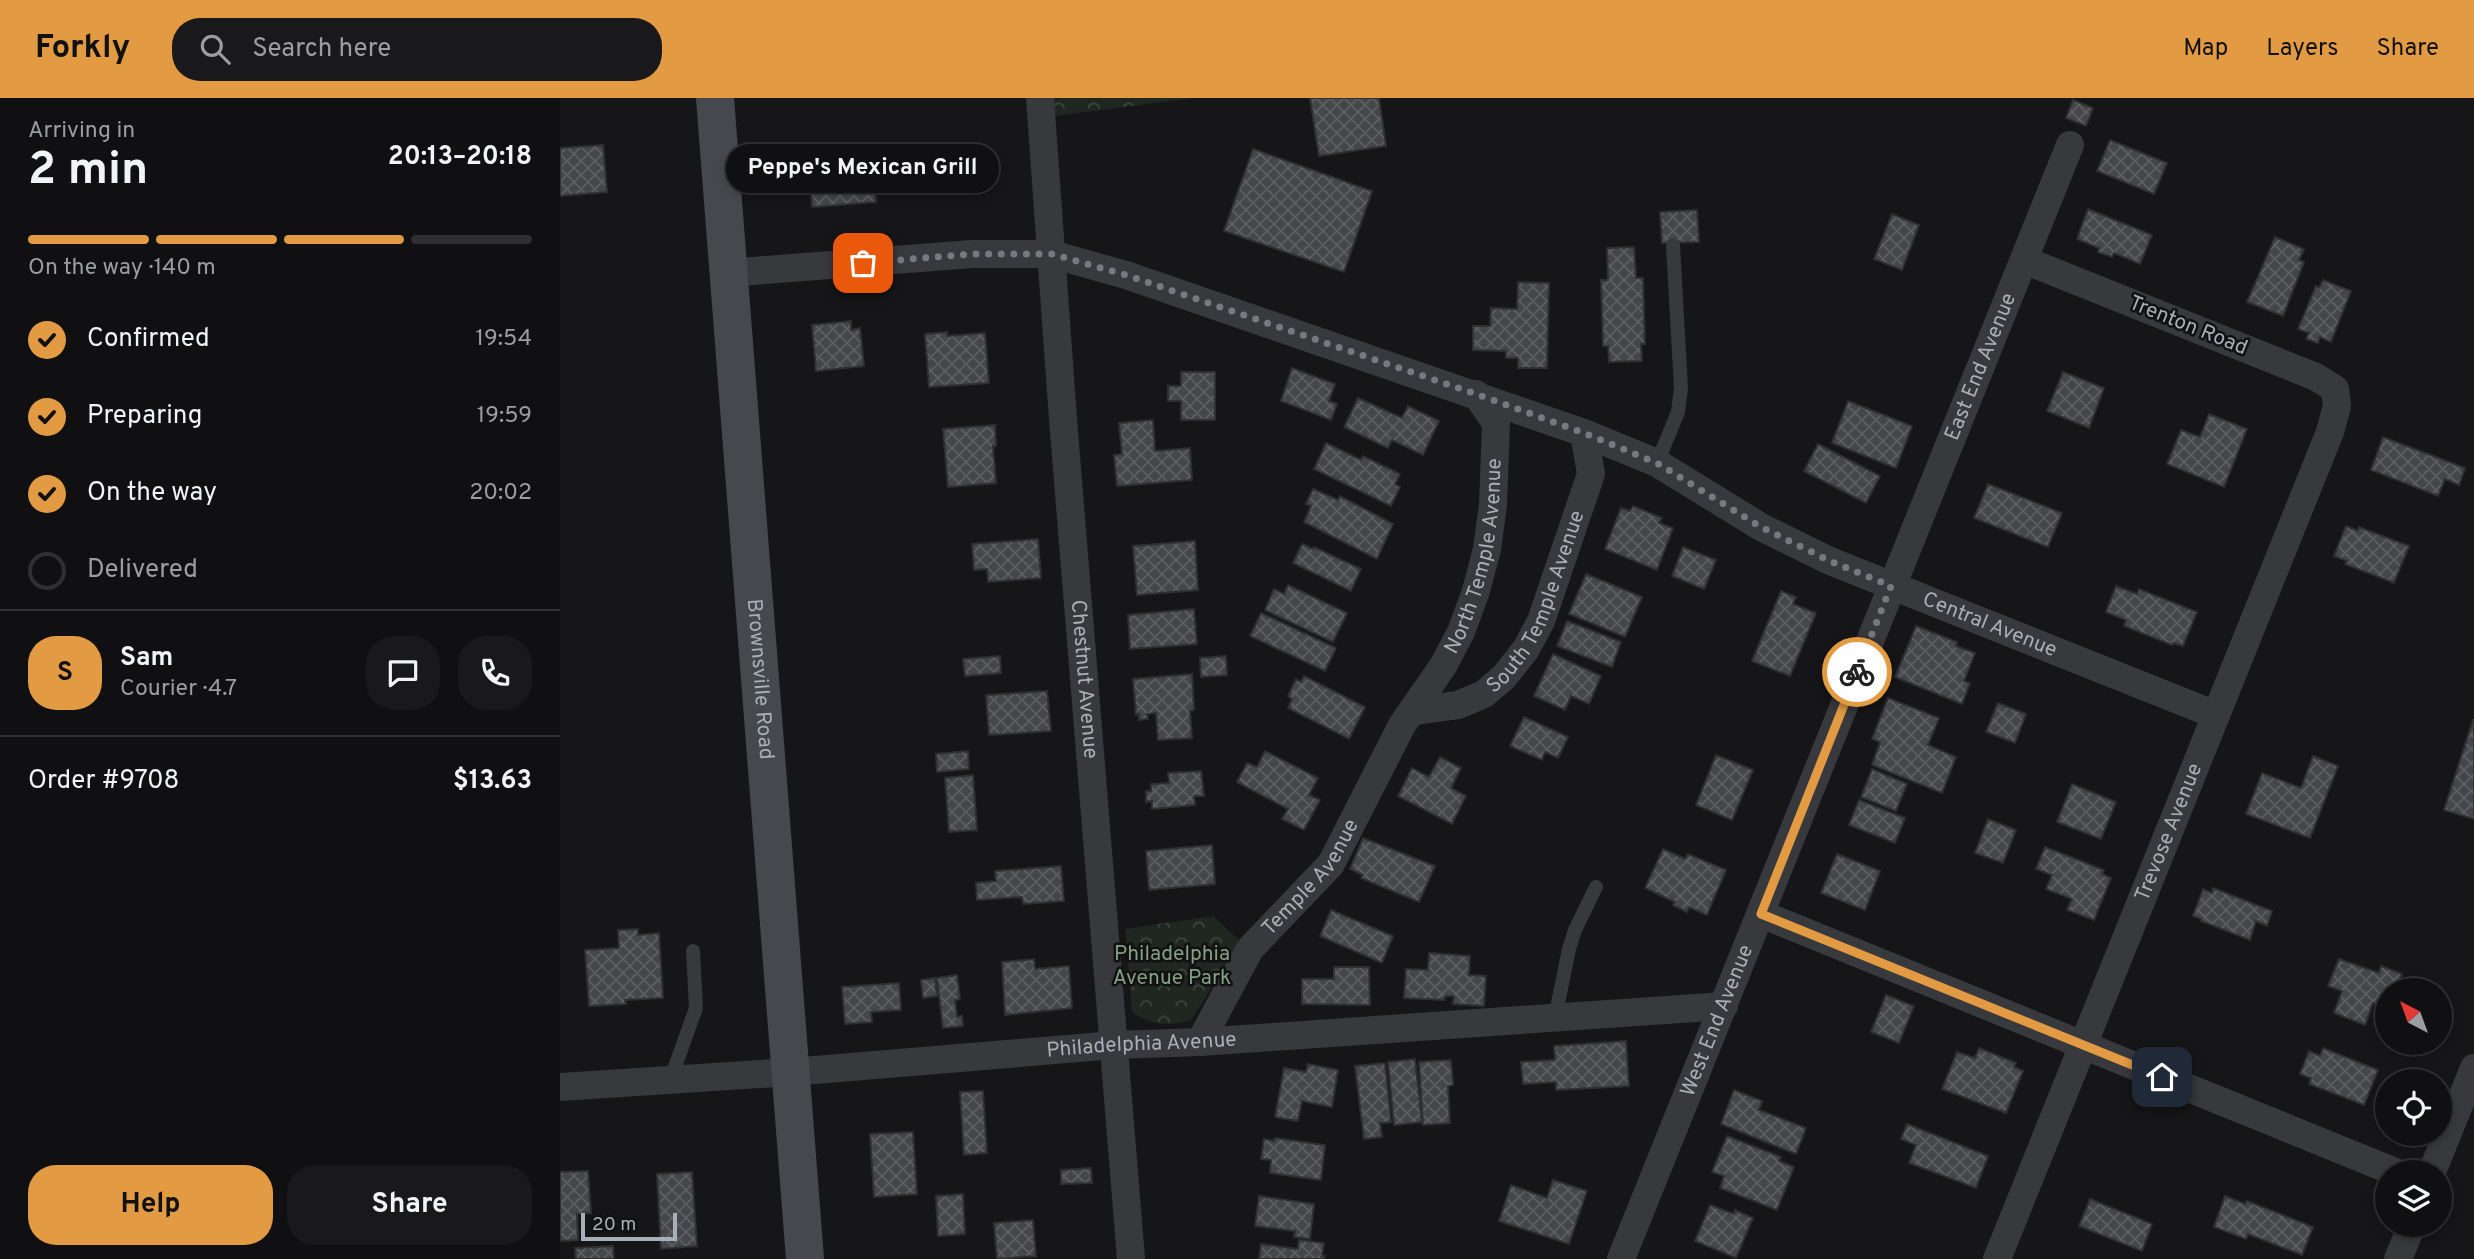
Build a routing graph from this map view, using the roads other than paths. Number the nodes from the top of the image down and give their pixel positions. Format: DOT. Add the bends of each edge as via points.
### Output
graph roads {
  1 [pos="715,98"];
  2 [pos="1040,98"];
  3 [pos="2070,145"];
  4 [pos="1673,245"];
  5 [pos="1052,254"];
  6 [pos="2024,260"];
  7 [pos="727,273"];
  8 [pos="1476,394"];
  9 [pos="2337,405"];
  10 [pos="1584,433"];
  11 [pos="1657,463"];
  12 [pos="1891,586"];
  13 [pos="1413,710"];
  14 [pos="2216,715"];
  15 [pos="1596,887"];
  16 [pos="1761,914"];
  17 [pos="693,951"];
  18 [pos="1724,1006"];
  19 [pos="1555,1018"];
  20 [pos="1200,1042"];
  21 [pos="1115,1045"];
  22 [pos="2085,1045"];
  23 [pos="2474,1068"];
  24 [pos="791,1072"];
  25 [pos="671,1078"];
  26 [pos="560,1087"];
  27 [pos="2437,1160"];
  28 [pos="2375,1164"];
  29 [pos="2407,1237"];
  30 [pos="805,1259"];
  31 [pos="1131,1259"];
  32 [pos="1621,1259"];
  33 [pos="1997,1259"];
  34 [pos="2398,1259"];
  1 -- 7 [label="street, Brownsville Road"];
  2 -- 5 [label="street, Chestnut Avenue"];
  3 -- 6 [label="street, East End Avenue"];
  4 -- 11 [label="lane" via="1681,388 1678,412"];
  5 -- 7 [label="street, Central Avenue" via="972,254"];
  5 -- 8 [label="street, Central Avenue"];
  5 -- 21 [label="street, Chestnut Avenue"];
  6 -- 9 [label="street, Trenton Road" via="2316,377 2335,389"];
  6 -- 12 [label="street, East End Avenue"];
  7 -- 24 [label="street, Brownsville Road"];
  8 -- 10 [label="street, Central Avenue"];
  8 -- 13 [label="street, North Temple Avenue" via="1496,423 1487,550 1461,632"];
  9 -- 14 [label="street, Trevose Avenue"];
  10 -- 11 [label="street, Central Avenue"];
  10 -- 13 [label="street, South Temple Avenue" via="1591,474 1541,621 1526,649 1484,694 1458,705"];
  11 -- 12 [label="street, Central Avenue" via="1761,527"];
  12 -- 14 [label="street, Central Avenue"];
  12 -- 16 [label="street, West End Avenue"];
  13 -- 20 [label="street, Temple Avenue" via="1331,864 1250,949"];
  14 -- 22 [label="street, Trevose Avenue"];
  15 -- 19 [label="lane" via="1569,950"];
  16 -- 18 [label="street, West End Avenue"];
  16 -- 22 [label="street"];
  17 -- 25 [label="lane" via="696,1009"];
  18 -- 19 [label="street, Philadelphia Avenue"];
  18 -- 32 [label="street, West End Avenue"];
  19 -- 20 [label="street, Philadelphia Avenue"];
  20 -- 21 [label="street, Philadelphia Avenue"];
  21 -- 24 [label="street, Philadelphia Avenue"];
  21 -- 31 [label="street, Chestnut Avenue"];
  22 -- 28 [label="street"];
  22 -- 33 [label="street, Trevose Avenue"];
  23 -- 27 [label="street"];
  24 -- 25 [label="street, Philadelphia Avenue"];
  24 -- 30 [label="street, Brownsville Road"];
  25 -- 26 [label="street, Philadelphia Avenue"];
  29 -- 34 [label="street"];
}
